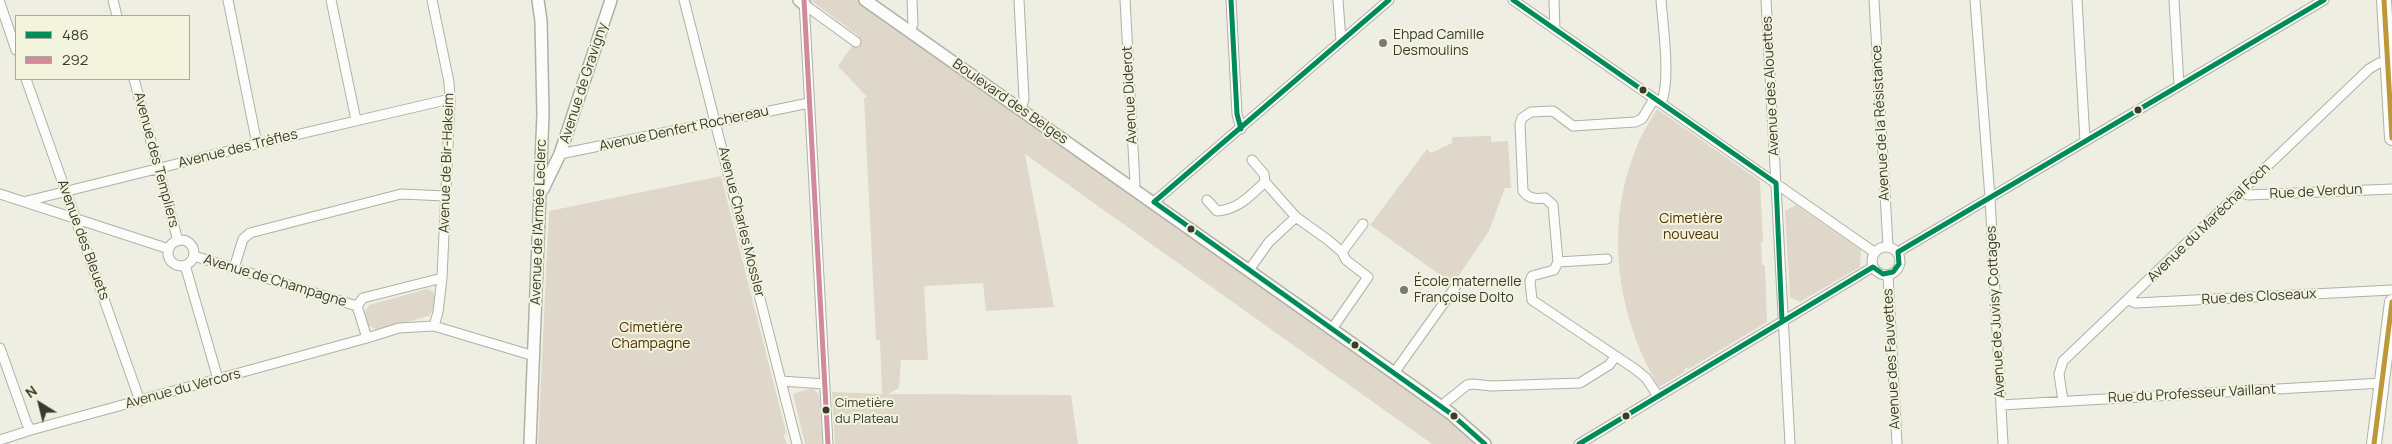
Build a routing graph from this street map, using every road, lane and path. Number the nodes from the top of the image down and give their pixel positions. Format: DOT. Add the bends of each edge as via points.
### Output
graph roads {
  1 [pos="112,0"];
  2 [pos="228,0"];
  3 [pos="331,0"];
  4 [pos="432,0"];
  5 [pos="538,0"];
  6 [pos="611,0"];
  7 [pos="684,0"];
  8 [pos="865,0"];
  9 [pos="912,0"];
  10 [pos="1019,0"];
  11 [pos="1125,0"];
  12 [pos="1231,0"];
  13 [pos="1338,0"];
  14 [pos="1389,0"];
  15 [pos="1513,0"];
  16 [pos="1554,0"];
  17 [pos="1661,0"];
  18 [pos="1766,0"];
  19 [pos="1874,0"];
  20 [pos="1974,0"];
  21 [pos="2077,0"];
  22 [pos="2174,0"];
  23 [pos="2324,0"];
  24 [pos="2384,0"];
  25 [pos="803,2"];
  26 [pos="0,3"];
  27 [pos="117,15"];
  28 [pos="1555,29"];
  29 [pos="910,32"];
  30 [pos="1341,41"];
  31 [pos="856,42"];
  32 [pos="15,47"];
  33 [pos="2388,63"];
  34 [pos="26,80"];
  35 [pos="134,80"];
  36 [pos="2179,85"];
  37 [pos="450,99"];
  38 [pos="1658,101"];
  39 [pos="809,104"];
  40 [pos="1021,110"];
  41 [pos="356,120"];
  42 [pos="716,123"];
  43 [pos="1241,129"];
  44 [pos="2392,138"];
  45 [pos="2085,141"];
  46 [pos="257,144"];
  47 [pos="560,154"];
  48 [pos="1252,160"];
  49 [pos="158,169"];
  50 [pos="1265,182"];
  51 [pos="1776,183"];
  52 [pos="2392,188"];
  53 [pos="1132,189"];
  54 [pos="66,191"];
  55 [pos="2241,192"];
  56 [pos="541,193"];
  57 [pos="0,194"];
  58 [pos="445,196"];
  59 [pos="1990,198"];
  60 [pos="1207,200"];
  61 [pos="27,201"];
  62 [pos="1154,202"];
  63 [pos="76,217"];
  64 [pos="1296,217"];
  65 [pos="1363,224"];
  66 [pos="178,241"];
  67 [pos="1888,246"];
  68 [pos="169,249"];
  69 [pos="1342,252"];
  70 [pos="1874,252"];
  71 [pos="1898,252"];
  72 [pos="194,256"];
  73 [pos="1607,260"];
  74 [pos="1558,262"];
  75 [pos="185,265"];
  76 [pos="1873,267"];
  77 [pos="234,268"];
  78 [pos="1248,270"];
  79 [pos="1888,275"];
  80 [pos="442,278"];
  81 [pos="1456,286"];
  82 [pos="2392,290"];
  83 [pos="2128,300"];
  84 [pos="2392,302"];
  85 [pos="357,306"];
  86 [pos="1782,322"];
  87 [pos="434,326"];
  88 [pos="1332,329"];
  89 [pos="367,338"];
  90 [pos="0,348"];
  91 [pos="2389,354"];
  92 [pos="534,356"];
  93 [pos="1616,356"];
  94 [pos="1394,373"];
  95 [pos="218,379"];
  96 [pos="782,381"];
  97 [pos="2382,383"];
  98 [pos="825,384"];
  99 [pos="1658,396"];
  100 [pos="140,400"];
  101 [pos="2063,401"];
  102 [pos="2001,405"];
  103 [pos="1441,406"];
  104 [pos="31,430"];
  105 [pos="0,440"];
  106 [pos="1790,440"];
  107 [pos="530,444"];
  108 [pos="797,444"];
  109 [pos="828,444"];
  110 [pos="1485,444"];
  111 [pos="1579,444"];
  112 [pos="1897,444"];
  113 [pos="2003,444"];
  114 [pos="2374,444"];
  1 -- 27 [label="street"];
  2 -- 46 [label="street"];
  3 -- 41 [label="street"];
  4 -- 37 [label="street, Avenue de Bir-Hakeim"];
  5 -- 56 [label="street, Avenue de l'Armée Leclerc" via="543,114"];
  6 -- 47 [label="street, Avenue de Gravigny"];
  7 -- 42 [label="street, Avenue Charles Mossler"];
  8 -- 29 [label="street, Boulevard des Belges"];
  9 -- 29 [label="street"];
  10 -- 40 [label="street" via="1024,99"];
  11 -- 53 [label="street, Avenue Diderot"];
  12 -- 43 [label="street" via="1237,114"];
  13 -- 30 [label="street"];
  14 -- 30 [label="street"];
  15 -- 28 [label="street"];
  16 -- 28 [label="street"];
  17 -- 38 [label="street" via="1665,74 1664,97"];
  18 -- 51 [label="street, Avenue des Alouettes"];
  19 -- 67 [label="street, Avenue de la Résistance"];
  20 -- 59 [label="street, Avenue de Juvisy Cottages"];
  21 -- 45 [label="street"];
  22 -- 36 [label="street"];
  23 -- 36 [label="street"];
  24 -- 33 [label="main road"];
  25 -- 31 [label="street"];
  25 -- 39 [label="street"];
  26 -- 32 [label="street"];
  28 -- 38 [label="street"];
  29 -- 40 [label="street, Boulevard des Belges"];
  30 -- 43 [label="street"];
  33 -- 44 [label="main road"];
  33 -- 55 [label="street, Avenue du Maréchal Foch" via="2379,63 2369,69"];
  34 -- 54 [label="street, Avenue des Bleuets"];
  35 -- 49 [label="street, Avenue des Templiers"];
  36 -- 45 [label="street"];
  37 -- 41 [label="street, Avenue des Trèfles"];
  37 -- 58 [label="street, Avenue de Bir-Hakeim"];
  38 -- 51 [label="street"];
  38 -- 74 [label="street" via="1642,119 1635,122 1573,126 1553,111 1531,112 1522,118 1523,191 1526,196 1545,198 1553,205"];
  39 -- 42 [label="street, Avenue Denfert Rochereau"];
  39 -- 98 [label="street"];
  40 -- 53 [label="street, Boulevard des Belges"];
  41 -- 46 [label="street, Avenue des Trèfles"];
  42 -- 47 [label="street, Avenue Denfert Rochereau"];
  42 -- 96 [label="street, Avenue Charles Mossler"];
  43 -- 62 [label="street"];
  45 -- 59 [label="street"];
  46 -- 49 [label="street, Avenue des Trèfles"];
  47 -- 56 [label="street, Avenue de Gravigny"];
  48 -- 50 [label="street" via="1264,174"];
  49 -- 54 [label="street, Avenue des Trèfles"];
  49 -- 66 [label="street, Avenue des Templiers"];
  50 -- 60 [label="street" via="1232,209 1217,210"];
  50 -- 64 [label="street"];
  51 -- 70 [label="street"];
  51 -- 86 [label="street, Avenue des Alouettes"];
  52 -- 55 [label="street, Rue de Verdun" via="2248,195"];
  53 -- 62 [label="street, Boulevard des Belges"];
  54 -- 61 [label="street, Avenue des Trèfles"];
  54 -- 63 [label="street, Avenue des Bleuets"];
  55 -- 83 [label="street, Avenue du Maréchal Foch"];
  56 -- 92 [label="street, Avenue de l'Armée Leclerc"];
  57 -- 61 [label="street"];
  58 -- 77 [label="street" via="401,194 250,233 243,239"];
  58 -- 80 [label="street, Avenue de Bir-Hakeim"];
  59 -- 71 [label="street"];
  59 -- 102 [label="street, Avenue de Juvisy Cottages"];
  61 -- 63 [label="street"];
  62 -- 78 [label="street, Boulevard des Belges"];
  63 -- 68 [label="street"];
  63 -- 100 [label="street, Avenue des Bleuets"];
  64 -- 69 [label="street"];
  64 -- 78 [label="street" via="1269,242"];
  65 -- 69 [label="street"];
  66 -- 68 [label="street"];
  66 -- 72 [label="street" via="190,244"];
  67 -- 70 [label="street"];
  67 -- 71 [label="street"];
  68 -- 75 [label="street" via="170,260 177,265"];
  69 -- 88 [label="street" via="1346,260 1368,277"];
  70 -- 76 [label="street"];
  71 -- 79 [label="street" via="1898,270"];
  72 -- 75 [label="street"];
  72 -- 77 [label="street, Avenue de Champagne"];
  73 -- 74 [label="street"];
  74 -- 93 [label="street" via="1554,270 1532,276 1532,300"];
  75 -- 95 [label="street"];
  76 -- 79 [label="street" via="1877,273"];
  76 -- 86 [label="street"];
  77 -- 85 [label="street, Avenue de Champagne"];
  78 -- 88 [label="street, Boulevard des Belges"];
  79 -- 112 [label="street, Avenue des Fauvettes"];
  80 -- 85 [label="street" via="363,298"];
  80 -- 87 [label="street, Avenue de Bir-Hakeim"];
  81 -- 94 [label="street"];
  82 -- 83 [label="street, Rue des Closeaux" via="2136,303"];
  83 -- 101 [label="street, Avenue du Maréchal Foch" via="2063,361 2059,374"];
  84 -- 91 [label="main road"];
  85 -- 89 [label="street"];
  86 -- 99 [label="street"];
  86 -- 106 [label="street, Avenue des Alouettes"];
  87 -- 89 [label="street, Avenue du Vercors" via="399,328"];
  87 -- 92 [label="street"];
  88 -- 94 [label="street, Boulevard des Belges"];
  89 -- 95 [label="street, Avenue du Vercors"];
  90 -- 104 [label="street"];
  91 -- 97 [label="main road"];
  92 -- 107 [label="street, Avenue de l'Armée Leclerc"];
  93 -- 99 [label="street" via="1646,378"];
  93 -- 103 [label="street" via="1609,365 1580,382 1473,384"];
  94 -- 103 [label="street, Boulevard des Belges"];
  95 -- 100 [label="street, Avenue du Vercors"];
  96 -- 98 [label="street"];
  96 -- 108 [label="street, Avenue Charles Mossler"];
  97 -- 101 [label="street, Rue du Professeur Vaillant"];
  97 -- 114 [label="main road"];
  98 -- 109 [label="street"];
  99 -- 111 [label="street"];
  100 -- 104 [label="street, Avenue du Vercors"];
  101 -- 102 [label="street, Rue du Professeur Vaillant"];
  102 -- 113 [label="street, Avenue de Juvisy Cottages"];
  103 -- 110 [label="street, Boulevard des Belges"];
  104 -- 105 [label="street, Avenue du Vercors"];
}
